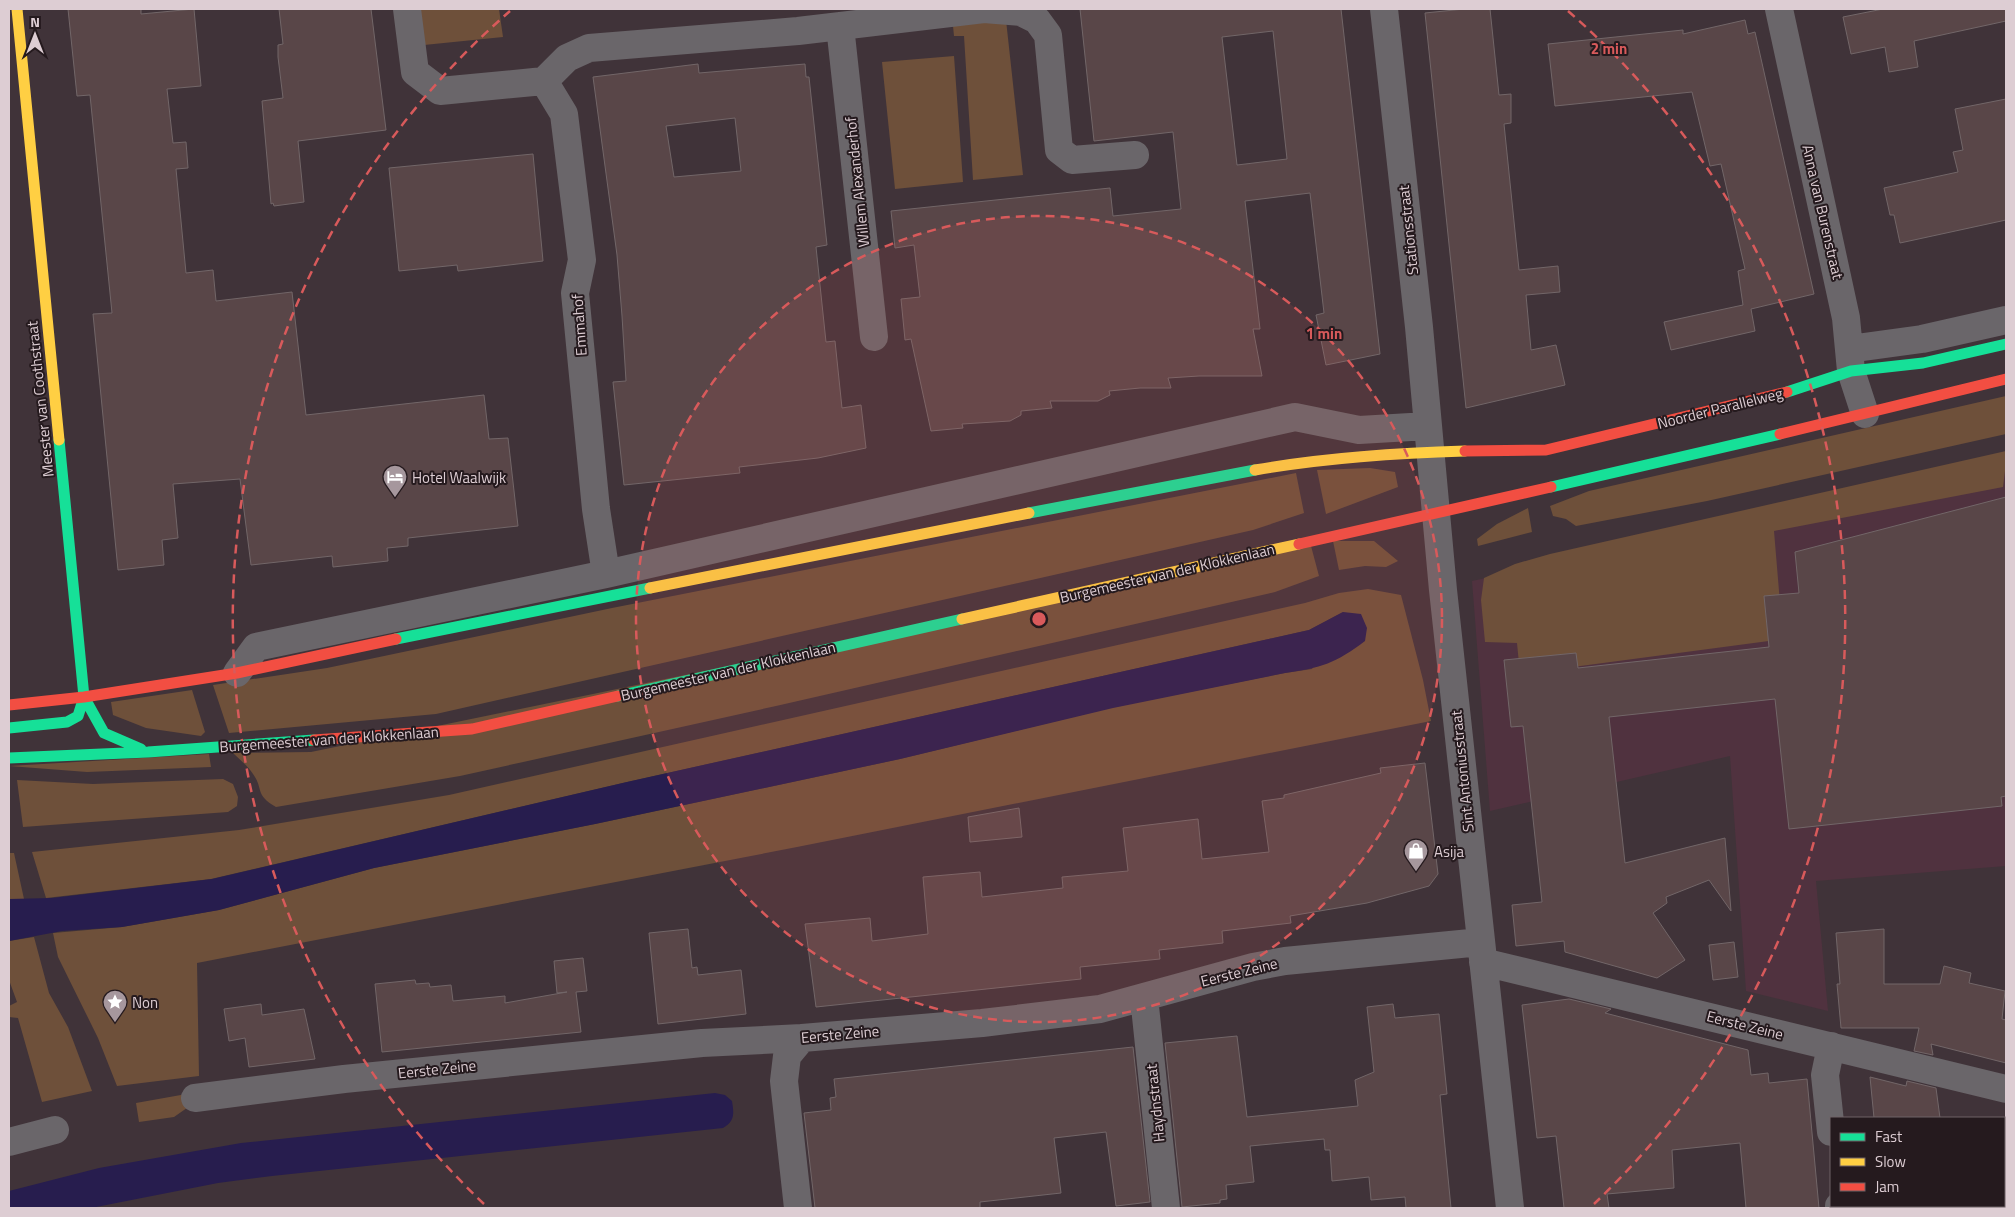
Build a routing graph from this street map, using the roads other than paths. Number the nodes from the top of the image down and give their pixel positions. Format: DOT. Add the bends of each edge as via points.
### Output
graph roads {
  1 [pos="16,9"];
  2 [pos="407,9"];
  3 [pos="984,9"];
  4 [pos="1384,9"];
  5 [pos="1779,9"];
  6 [pos="840,26"];
  7 [pos="544,81"];
  8 [pos="1136,155"];
  9 [pos="2006,320"];
  10 [pos="874,338"];
  11 [pos="2006,344"];
  12 [pos="1850,360"];
  13 [pos="2006,379"];
  14 [pos="1865,414"];
  15 [pos="1429,439"];
  16 [pos="1436,513"];
  17 [pos="606,574"];
  18 [pos="237,673"];
  19 [pos="84,697"];
  20 [pos="9,704"];
  21 [pos="9,728"];
  22 [pos="148,752"];
  23 [pos="9,758"];
  24 [pos="1482,952"];
  25 [pos="1144,997"];
  26 [pos="802,1038"];
  27 [pos="1832,1046"];
  28 [pos="2006,1089"];
  29 [pos="195,1098"];
  30 [pos="1830,1122"];
  31 [pos="55,1130"];
  32 [pos="9,1142"];
  33 [pos="798,1208"];
  34 [pos="1166,1208"];
  35 [pos="1510,1208"];
  1 -- 19 [label="main road, Meester van Coothstraat"];
  2 -- 7 [label="street" via="415,72 440,91"];
  3 -- 6 [label="street"];
  3 -- 8 [label="street" via="1022,12 1037,20 1048,35 1060,150 1072,160"];
  4 -- 15 [label="street, Stationsstraat"];
  5 -- 12 [label="street, Anna van Burenstraat" via="1846,318"];
  6 -- 7 [label="street" via="589,48 567,58"];
  6 -- 10 [label="street, Willem Alexanderhof"];
  7 -- 17 [label="street, Emmahof" via="564,114 582,260 575,293 595,500"];
  9 -- 12 [label="street, Noorder Parallelweg"];
  11 -- 12 [label="main road, Noorder Parallelweg" via="1923,363"];
  12 -- 14 [label="street, Anna van Burenstraat"];
  12 -- 15 [label="main road, Noorder Parallelweg" via="1772,397 1546,450"];
  13 -- 14 [label="main road"];
  14 -- 16 [label="main road"];
  15 -- 16 [label="street, Sint Antoniusstraat"];
  15 -- 17 [label="street" via="1295,417"];
  15 -- 18 [label="main road" via="1104,498 446,628"];
  16 -- 22 [label="main road, Burgemeester van der Klokkenlaan" via="472,729"];
  16 -- 24 [label="street, Sint Antoniusstraat"];
  17 -- 18 [label="street" via="256,647"];
  18 -- 19 [label="main road"];
  19 -- 20 [label="main road"];
  19 -- 21 [label="main road" via="78,716 67,722"];
  19 -- 22 [label="main road, Meester van Coothstraat" via="104,733"];
  22 -- 23 [label="main road, Burgemeester van der Klokkenlaan"];
  24 -- 25 [label="street, Eerste Zeine" via="1285,961"];
  24 -- 27 [label="street, Eerste Zeine"];
  24 -- 35 [label="street, Sint Antoniusstraat"];
  25 -- 26 [label="street, Eerste Zeine" via="1100,1009 982,1023"];
  25 -- 34 [label="street, Haydnstraat"];
  26 -- 29 [label="street, Eerste Zeine" via="702,1043 344,1079"];
  26 -- 33 [label="street" via="787,1056 784,1082"];
  27 -- 28 [label="street, Eerste Zeine"];
  27 -- 30 [label="street" via="1825,1075"];
  31 -- 32 [label="street"];
}
